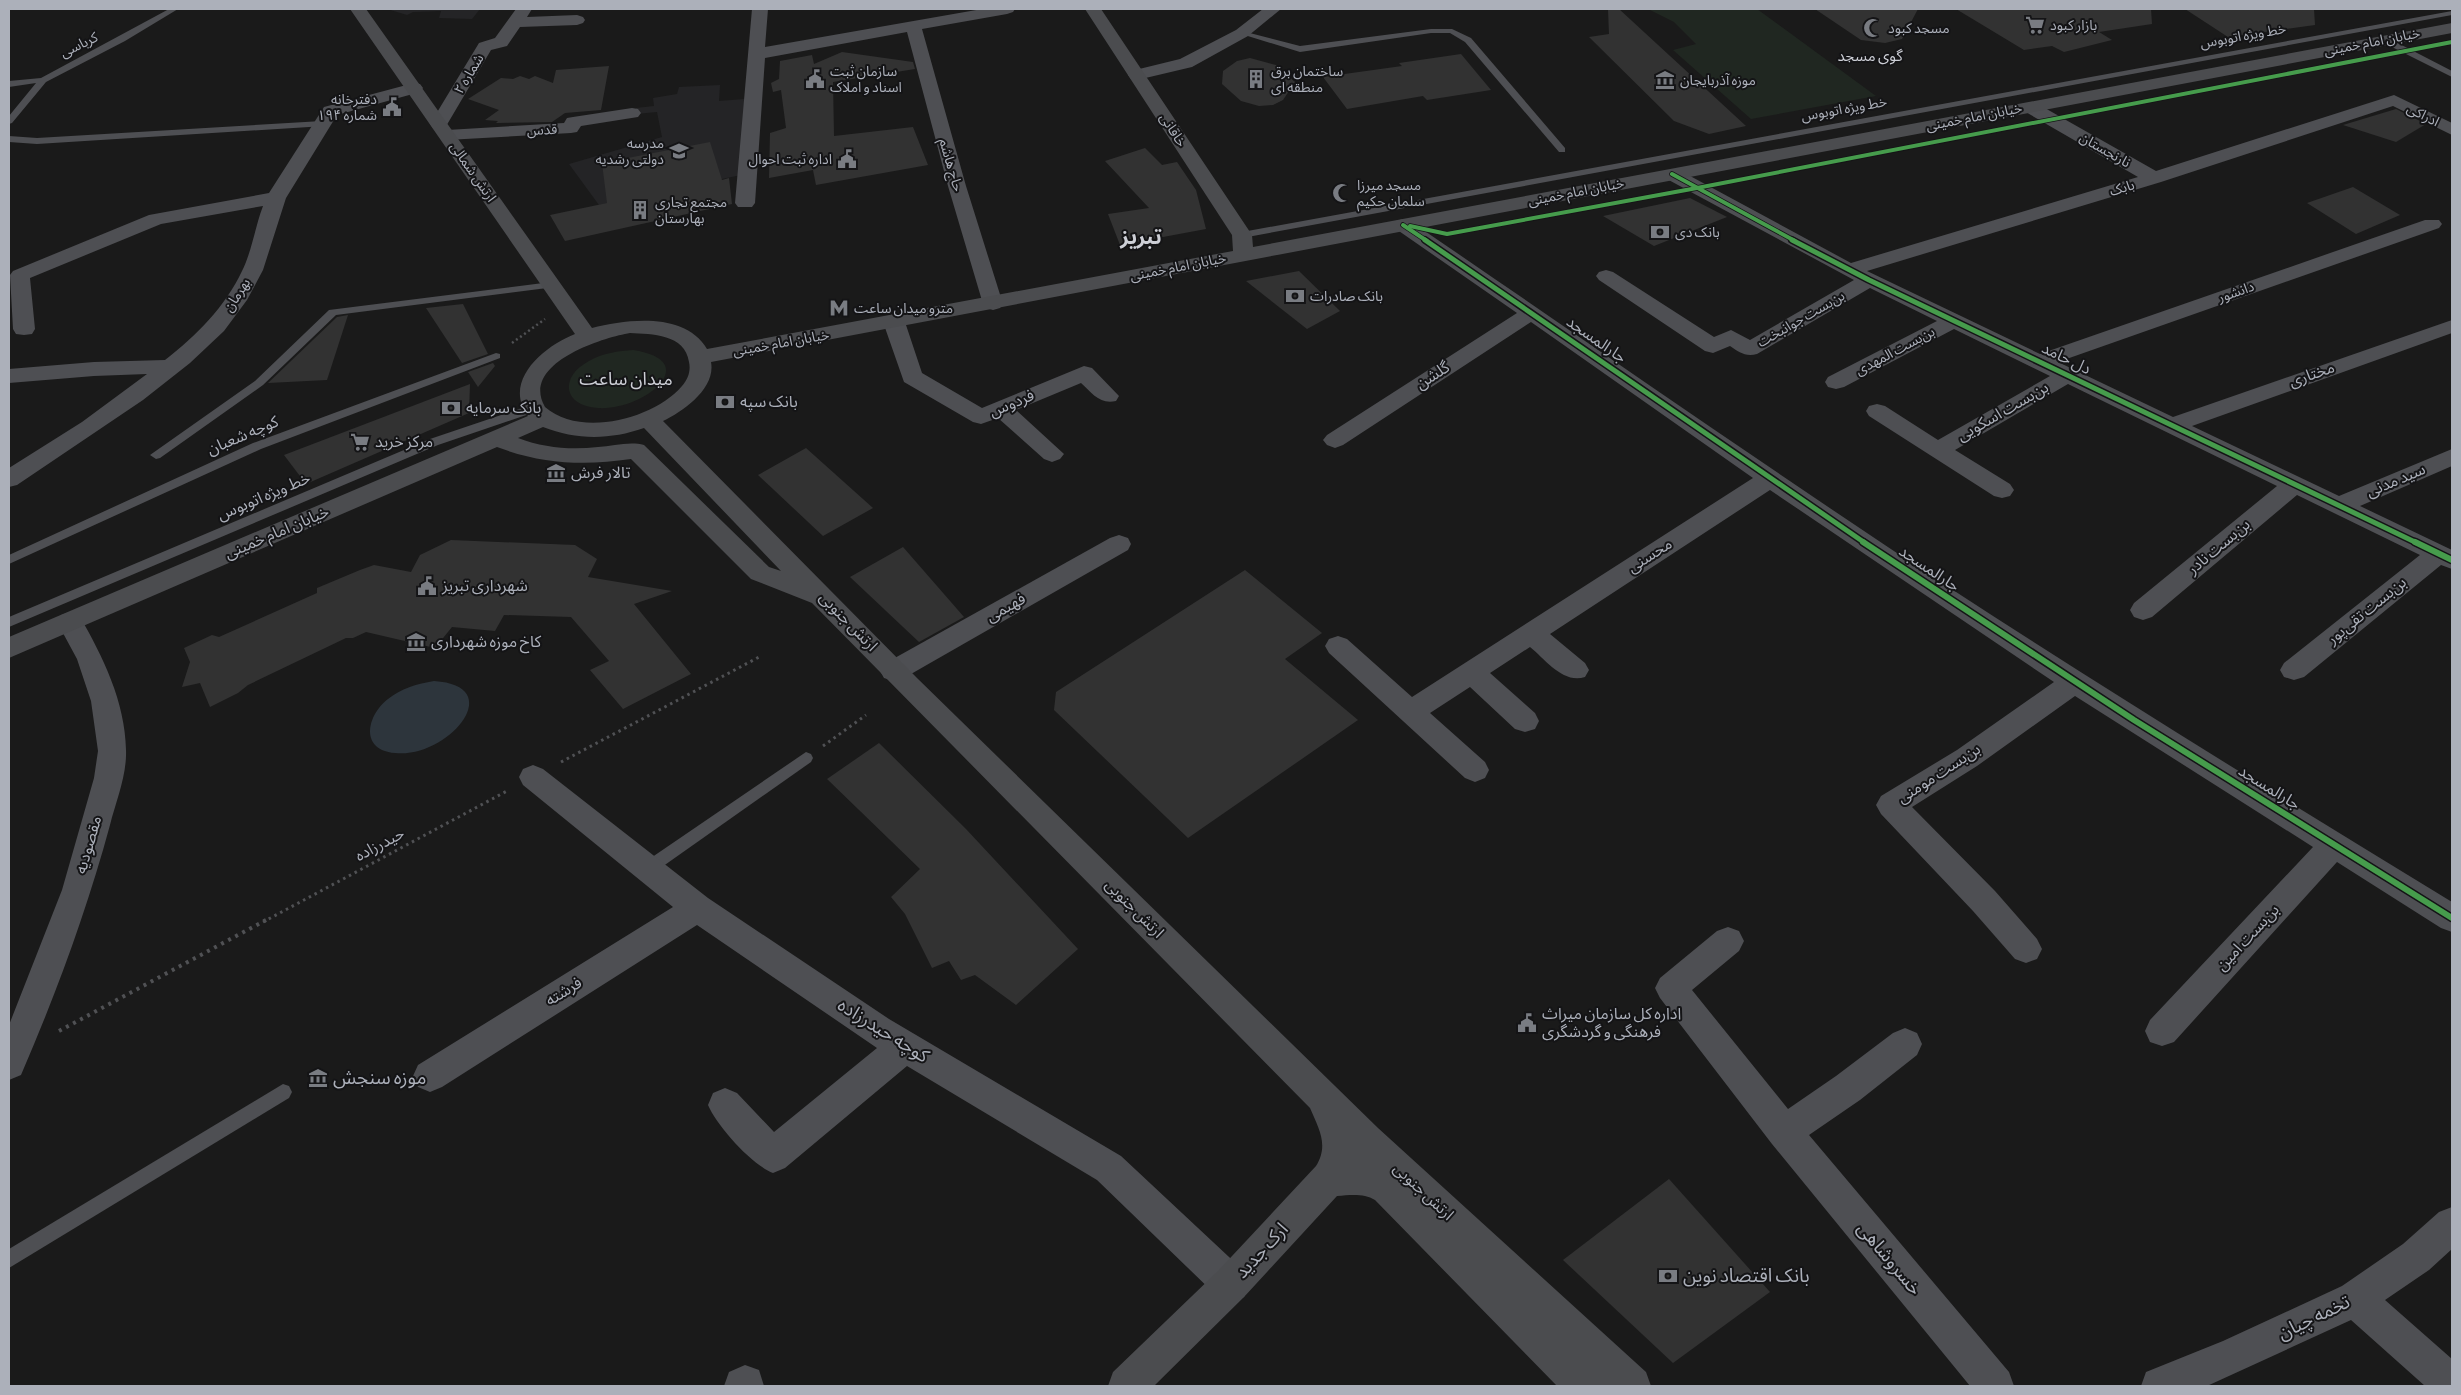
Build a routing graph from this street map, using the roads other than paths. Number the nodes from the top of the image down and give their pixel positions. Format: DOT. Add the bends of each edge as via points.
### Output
graph roads {
  1 [pos="174,9"];
  2 [pos="358,9"];
  3 [pos="760,9"];
  4 [pos="1007,9"];
  5 [pos="1092,9"];
  6 [pos="1273,9"];
  7 [pos="2452,13"];
  8 [pos="520,15"];
  9 [pos="577,20"];
  10 [pos="912,25"];
  11 [pos="2452,28"];
  12 [pos="1242,33"];
  13 [pos="2385,40"];
  14 [pos="757,54"];
  15 [pos="2452,74"];
  16 [pos="1137,75"];
  17 [pos="43,80"];
  18 [pos="9,84"];
  19 [pos="414,88"];
  20 [pos="2394,100"];
  21 [pos="2030,107"];
  22 [pos="632,113"];
  23 [pos="9,121"];
  24 [pos="322,124"];
  25 [pos="443,129"];
  26 [pos="2452,130"];
  27 [pos="9,139"];
  28 [pos="1562,150"];
  29 [pos="1672,174"];
  30 [pos="2154,178"];
  31 [pos="276,198"];
  32 [pos="744,203"];
  33 [pos="2432,224"];
  34 [pos="1403,225"];
  35 [pos="1243,245"];
  36 [pos="1849,270"];
  37 [pos="1606,276"];
  38 [pos="1869,280"];
  39 [pos="551,285"];
  40 [pos="993,304"];
  41 [pos="1532,312"];
  42 [pos="1953,321"];
  43 [pos="894,322"];
  44 [pos="2452,326"];
  45 [pos="24,329"];
  46 [pos="587,336"];
  47 [pos="496,356"];
  48 [pos="701,357"];
  49 [pos="2040,362"];
  50 [pos="170,368"];
  51 [pos="2068,375"];
  52 [pos="9,376"];
  53 [pos="1836,382"];
  54 [pos="1108,396"];
  55 [pos="1001,409"];
  56 [pos="1877,411"];
  57 [pos="539,413"];
  58 [pos="648,419"];
  59 [pos="2172,424"];
  60 [pos="496,438"];
  61 [pos="1335,440"];
  62 [pos="1938,450"];
  63 [pos="1052,454"];
  64 [pos="156,455"];
  65 [pos="2452,457"];
  66 [pos="9,479"];
  67 [pos="1769,479"];
  68 [pos="2295,484"];
  69 [pos="2002,490"];
  70 [pos="2339,505"];
  71 [pos="1119,544"];
  72 [pos="2446,556"];
  73 [pos="9,560"];
  74 [pos="826,600"];
  75 [pos="2143,610"];
  76 [pos="9,622"];
  77 [pos="70,622"];
  78 [pos="1531,633"];
  79 [pos="1338,646"];
  80 [pos="9,648"];
  81 [pos="1575,670"];
  82 [pos="2294,670"];
  83 [pos="894,671"];
  84 [pos="1471,672"];
  85 [pos="2074,682"];
  86 [pos="1410,712"];
  87 [pos="1525,722"];
  88 [pos="806,758"];
  89 [pos="1475,770"];
  90 [pos="533,777"];
  91 [pos="2334,845"];
  92 [pos="647,868"];
  93 [pos="697,908"];
  94 [pos="2452,918"];
  95 [pos="1728,940"];
  96 [pos="2026,949"];
  97 [pos="2162,1031"];
  98 [pos="1905,1044"];
  99 [pos="905,1046"];
  100 [pos="10,1060"];
  101 [pos="430,1076"];
  102 [pos="283,1092"];
  103 [pos="1321,1095"];
  104 [pos="726,1105"];
  105 [pos="1784,1132"];
  106 [pos="1329,1179"];
  107 [pos="2452,1225"];
  108 [pos="9,1259"];
  109 [pos="1231,1284"];
  110 [pos="2355,1299"];
  111 [pos="2452,1384"];
  112 [pos="1128,1386"];
  113 [pos="1584,1386"];
  114 [pos="1632,1386"];
  115 [pos="1994,1386"];
  116 [pos="2160,1386"];
  1 -- 17 [label="lane, کرباسی"];
  2 -- 19 [label="main road, ارتش شمالی"];
  3 -- 14 [label="street"];
  4 -- 10 [label="street"];
  5 -- 16 [label="main road, خاقانی"];
  6 -- 12 [label="street"];
  7 -- 35 [label="lane, خط ویژه اتوبوس"];
  8 -- 9 [label="street"];
  8 -- 25 [label="street, شماره ۲" via="501,42 485,47"];
  10 -- 14 [label="street"];
  10 -- 40 [label="street, حاج هاشم"];
  11 -- 13 [label="main road, خیابان امام خمینی"];
  12 -- 16 [label="street" via="1186,63"];
  12 -- 28 [label="lane" via="1300,49 1452,31 1468,40"];
  13 -- 15 [label="lane"];
  13 -- 21 [label="main road, خیابان امام خمینی"];
  14 -- 32 [label="street"];
  16 -- 35 [label="main road, خاقانی"];
  17 -- 18 [label="lane"];
  17 -- 23 [label="lane, کرباسی"];
  19 -- 24 [label="street, بهرمان" via="330,111"];
  19 -- 25 [label="main road, ارتش شمالی"];
  20 -- 26 [label="street, ادراکی"];
  20 -- 30 [label="street, بابک"];
  21 -- 29 [label="main road, خیابان امام خمینی"];
  21 -- 30 [label="street, نارنجستان"];
  22 -- 25 [label="street, قدس" via="573,122 571,128"];
  24 -- 27 [label="lane" via="37,141"];
  24 -- 31 [label="street, بهرمان"];
  25 -- 39 [label="main road, ارتش شمالی"];
  29 -- 34 [label="main road, خیابان امام خمینی"];
  29 -- 36 [label="street, دل حامد"];
  30 -- 36 [label="street, بابک"];
  31 -- 45 [label="street" via="156,219 20,275"];
  31 -- 50 [label="street, بهرمان" via="254,270 237,300 210,332"];
  33 -- 49 [label="street, دانشور"];
  34 -- 35 [label="main road, خیابان امام خمینی"];
  34 -- 41 [label="street, جارالمسجد"];
  35 -- 40 [label="main road, خیابان امام خمینی"];
  36 -- 38 [label="street, دل حامد"];
  37 -- 38 [label="street, بن‌بست جوانبخت" via="1713,346 1731,337 1749,349"];
  38 -- 42 [label="street, دل حامد"];
  39 -- 46 [label="main road, ارتش شمالی"];
  39 -- 64 [label="lane" via="333,312 259,383"];
  40 -- 43 [label="main road, خیابان امام خمینی"];
  41 -- 61 [label="street, گلشن"];
  41 -- 67 [label="street, جارالمسجد"];
  42 -- 49 [label="street, دل حامد"];
  42 -- 53 [label="street, بن‌بست المهدی"];
  43 -- 48 [label="main road, خیابان امام خمینی"];
  43 -- 55 [label="street, فردوس" via="912,377 981,417"];
  44 -- 59 [label="street, مختاری"];
  46 -- 48 [label="main road" via="630,327 669,330 695,346"];
  46 -- 57 [label="main road" via="551,356 539,369 530,396"];
  47 -- 73 [label="lane, کوچه شعبان" via="257,446"];
  48 -- 58 [label="main road" via="701,370 684,397"];
  49 -- 51 [label="street, دل حامد"];
  50 -- 52 [label="street" via="94,368"];
  50 -- 66 [label="street, بهرمان" via="90,427"];
  51 -- 59 [label="street, دل حامد"];
  51 -- 62 [label="street, بن‌بست اسکویی"];
  54 -- 55 [label="street, فردوس" via="1084,373"];
  55 -- 63 [label="street"];
  56 -- 62 [label="street, بن‌بست اسکویی"];
  57 -- 58 [label="main road" via="560,426 595,430"];
  57 -- 60 [label="main road, خیابان امام خمینی"];
  57 -- 76 [label="lane, خط ویژه اتوبوس" via="434,442"];
  58 -- 74 [label="main road, ارتش جنوبی"];
  59 -- 68 [label="street, دل حامد"];
  60 -- 74 [label="main road" via="524,450 565,458 636,450 760,572"];
  60 -- 77 [label="main road, خیابان امام خمینی"];
  62 -- 69 [label="street, بن‌بست اسکویی"];
  65 -- 70 [label="street, سید مدنی"];
  67 -- 78 [label="street, محسنی"];
  67 -- 85 [label="street, جارالمسجد"];
  68 -- 70 [label="street, دل حامد"];
  68 -- 75 [label="street, بن‌بست نادر"];
  70 -- 72 [label="street, دل حامد"];
  71 -- 83 [label="street, فهیمی"];
  72 -- 82 [label="street, بن‌بست تقی‌پور"];
  74 -- 83 [label="main road, ارتش جنوبی"];
  77 -- 80 [label="main road, خیابان امام خمینی"];
  77 -- 100 [label="street, مقصودیه" via="90,659 105,701 112,751 108,778 76,890"];
  78 -- 81 [label="street"];
  78 -- 84 [label="street, محسنی"];
  79 -- 86 [label="street"];
  83 -- 103 [label="main road, ارتش جنوبی"];
  84 -- 86 [label="street, محسنی"];
  84 -- 87 [label="street"];
  85 -- 91 [label="street, جارالمسجد"];
  85 -- 96 [label="street, بن‌بست مومنی" via="1968,758 1891,805"];
  86 -- 89 [label="street"];
  88 -- 92 [label="lane"];
  90 -- 92 [label="street, کوچه حیدرزاده"];
  91 -- 94 [label="street, جارالمسجد"];
  91 -- 97 [label="street, بن‌بست امین"];
  92 -- 93 [label="street, کوچه حیدرزاده"];
  93 -- 99 [label="street, کوچه حیدرزاده"];
  93 -- 101 [label="street, فرشته"];
  95 -- 105 [label="street, خسروشاهی" via="1671,988"];
  98 -- 105 [label="street"];
  99 -- 104 [label="street" via="773,1156"];
  99 -- 109 [label="street, کوچه حیدرزاده" via="1109,1168"];
  102 -- 108 [label="lane"];
  103 -- 106 [label="main road, ارک جدید" via="1338,1132 1341,1158"];
  103 -- 114 [label="main road, ارتش جنوبی"];
  105 -- 115 [label="street, خسروشاهی"];
  106 -- 109 [label="main road, ارک جدید"];
  106 -- 113 [label="main road, ارتش جنوبی" via="1374,1178 1388,1187"];
  107 -- 110 [label="street, تخمه چیان" via="2416,1257"];
  109 -- 112 [label="main road, ارک جدید"];
  110 -- 111 [label="street"];
  110 -- 116 [label="street, تخمه چیان" via="2234,1356"];
}
